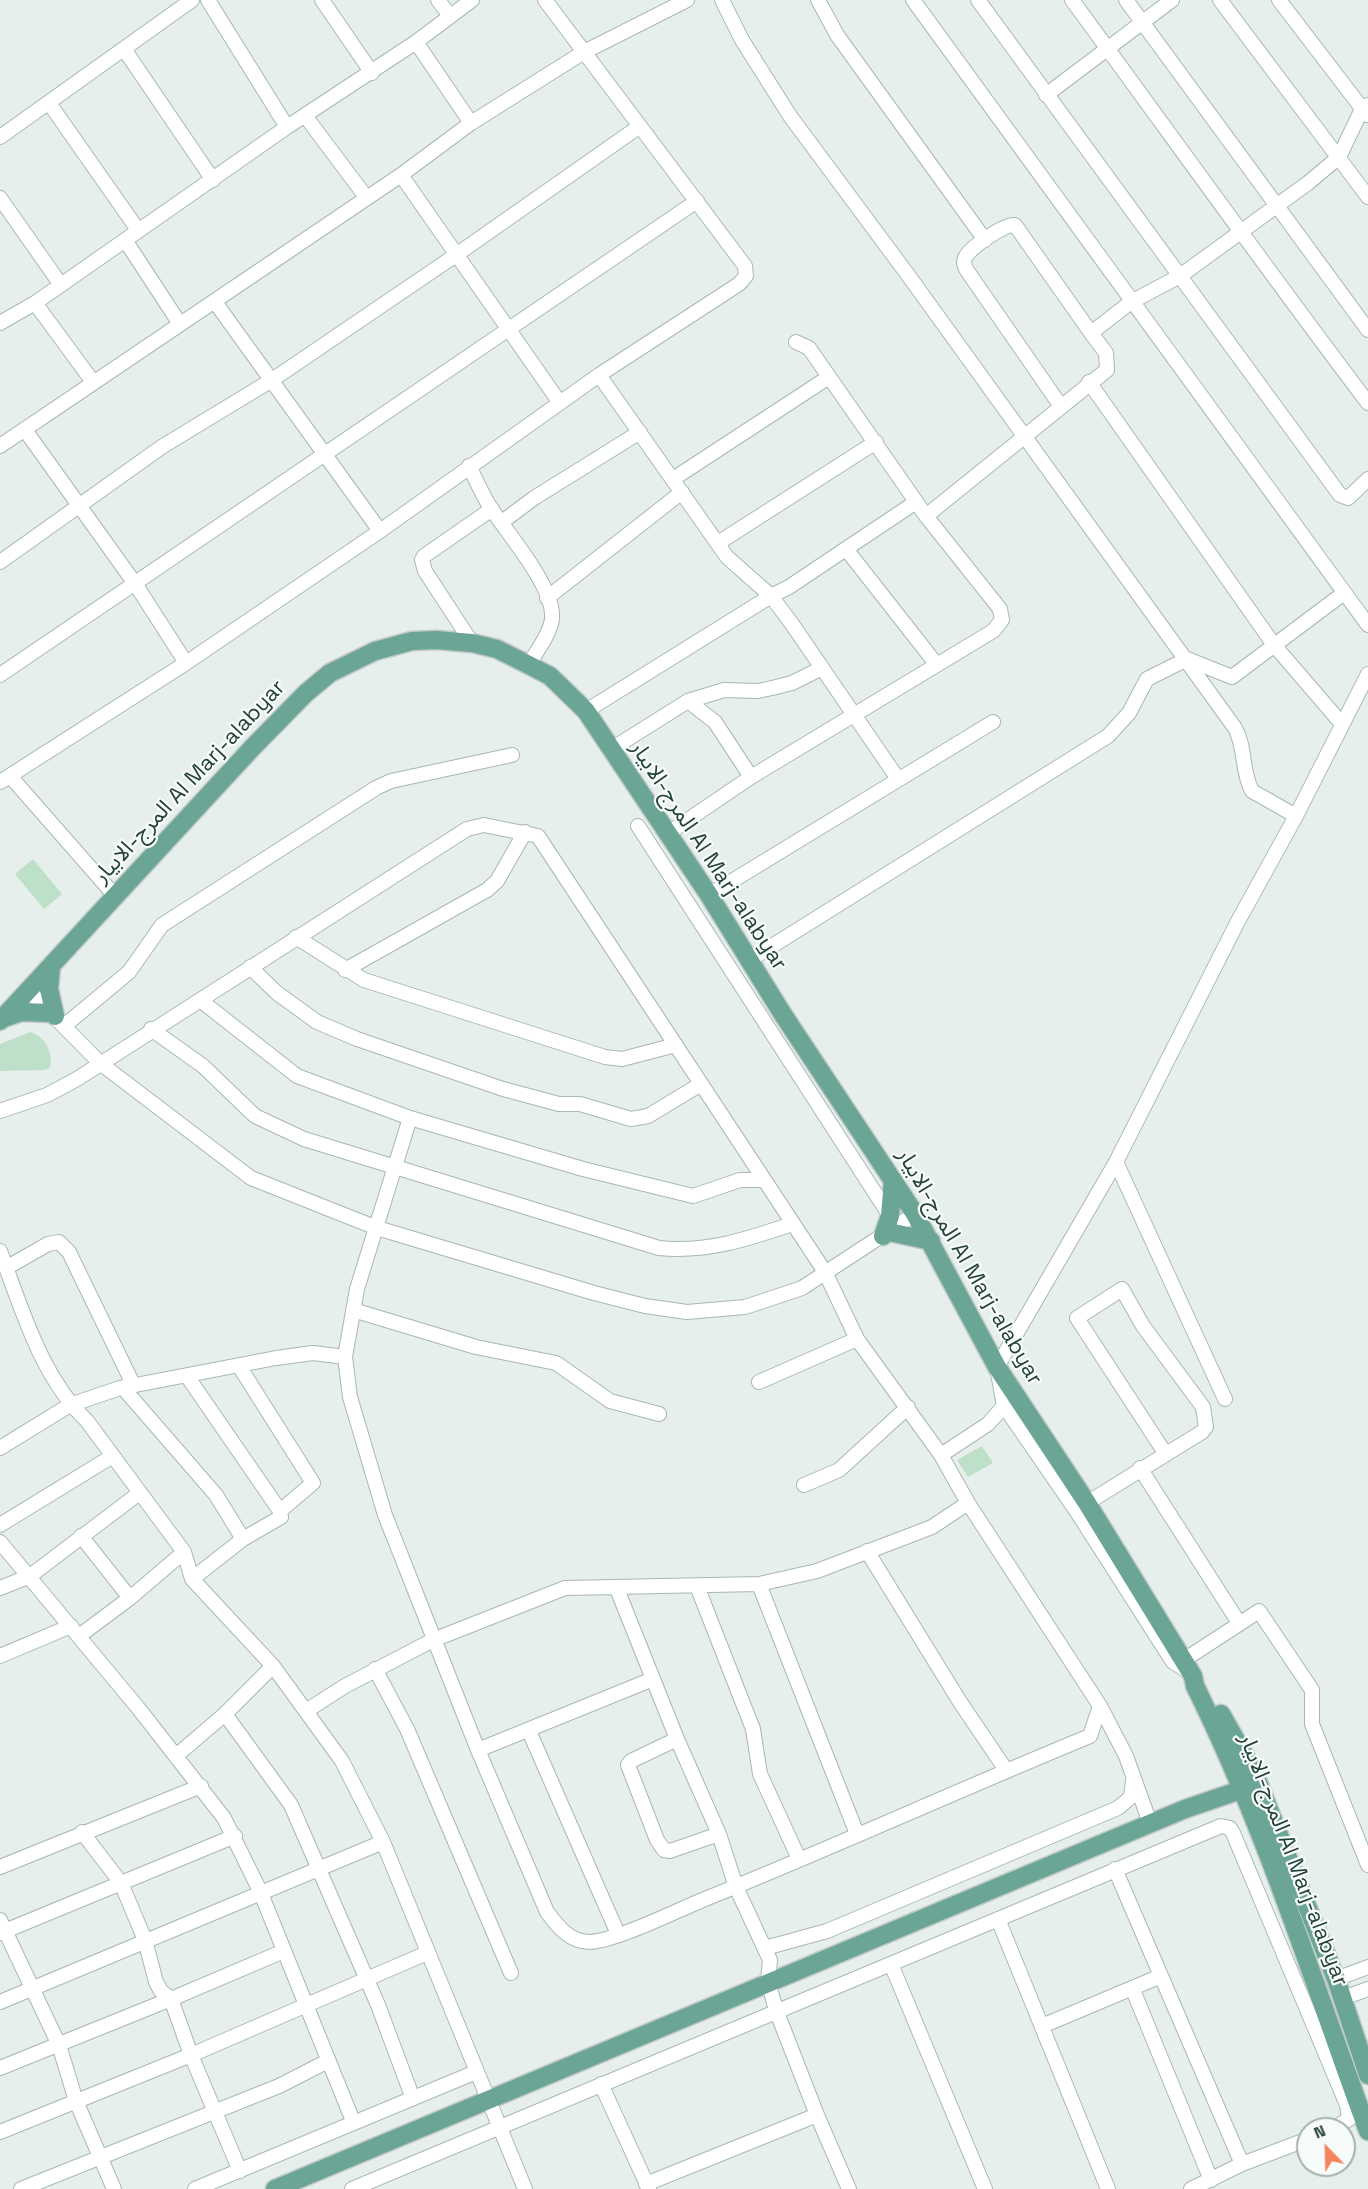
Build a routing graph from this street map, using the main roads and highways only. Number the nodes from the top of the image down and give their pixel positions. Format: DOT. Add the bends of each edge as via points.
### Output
graph roads {
  1 [pos="51,967"];
  2 [pos="1,1020"];
  3 [pos="893,1180"];
  4 [pos="931,1241"];
  5 [pos="1189,1670"];
  6 [pos="1229,1758"];
  7 [pos="1248,1781"];
  8 [pos="1218,1794"];
  9 [pos="1251,1812"];
  10 [pos="1368,2075"];
  11 [pos="1368,2132"];
  12 [pos="275,2189"];
  1 -- 2 [label="main road, المرج-الابيار Al Marj-alabyar"];
  1 -- 2 [label="main road" via="49,989 57,1018 21,1012"];
  1 -- 3 [label="main road, المرج-الابيار Al Marj-alabyar" via="252,748 330,674 375,651 412,641 472,643 497,650 550,676 586,711"];
  3 -- 4 [label="main road, المرج-الابيار Al Marj-alabyar"];
  3 -- 4 [label="main road" via="888,1228"];
  4 -- 5 [label="main road, المرج-الابيار Al Marj-alabyar" via="997,1367 1087,1503"];
  5 -- 6 [label="main road, المرج-الابيار Al Marj-alabyar"];
  5 -- 7 [label="main road, المرج-الابيار Al Marj-alabyar" via="1217,1707"];
  6 -- 7 [label="main road, المرج-الابيار Al Marj-alabyar"];
  6 -- 8 [label="main road"];
  7 -- 8 [label="main road"];
  7 -- 9 [label="main road, المرج-الابيار Al Marj-alabyar"];
  7 -- 10 [label="main road, المرج-الابيار Al Marj-alabyar" via="1336,1979"];
  8 -- 9 [label="main road"];
  8 -- 12 [label="main road"];
  9 -- 11 [label="main road, المرج-الابيار Al Marj-alabyar"];
}
